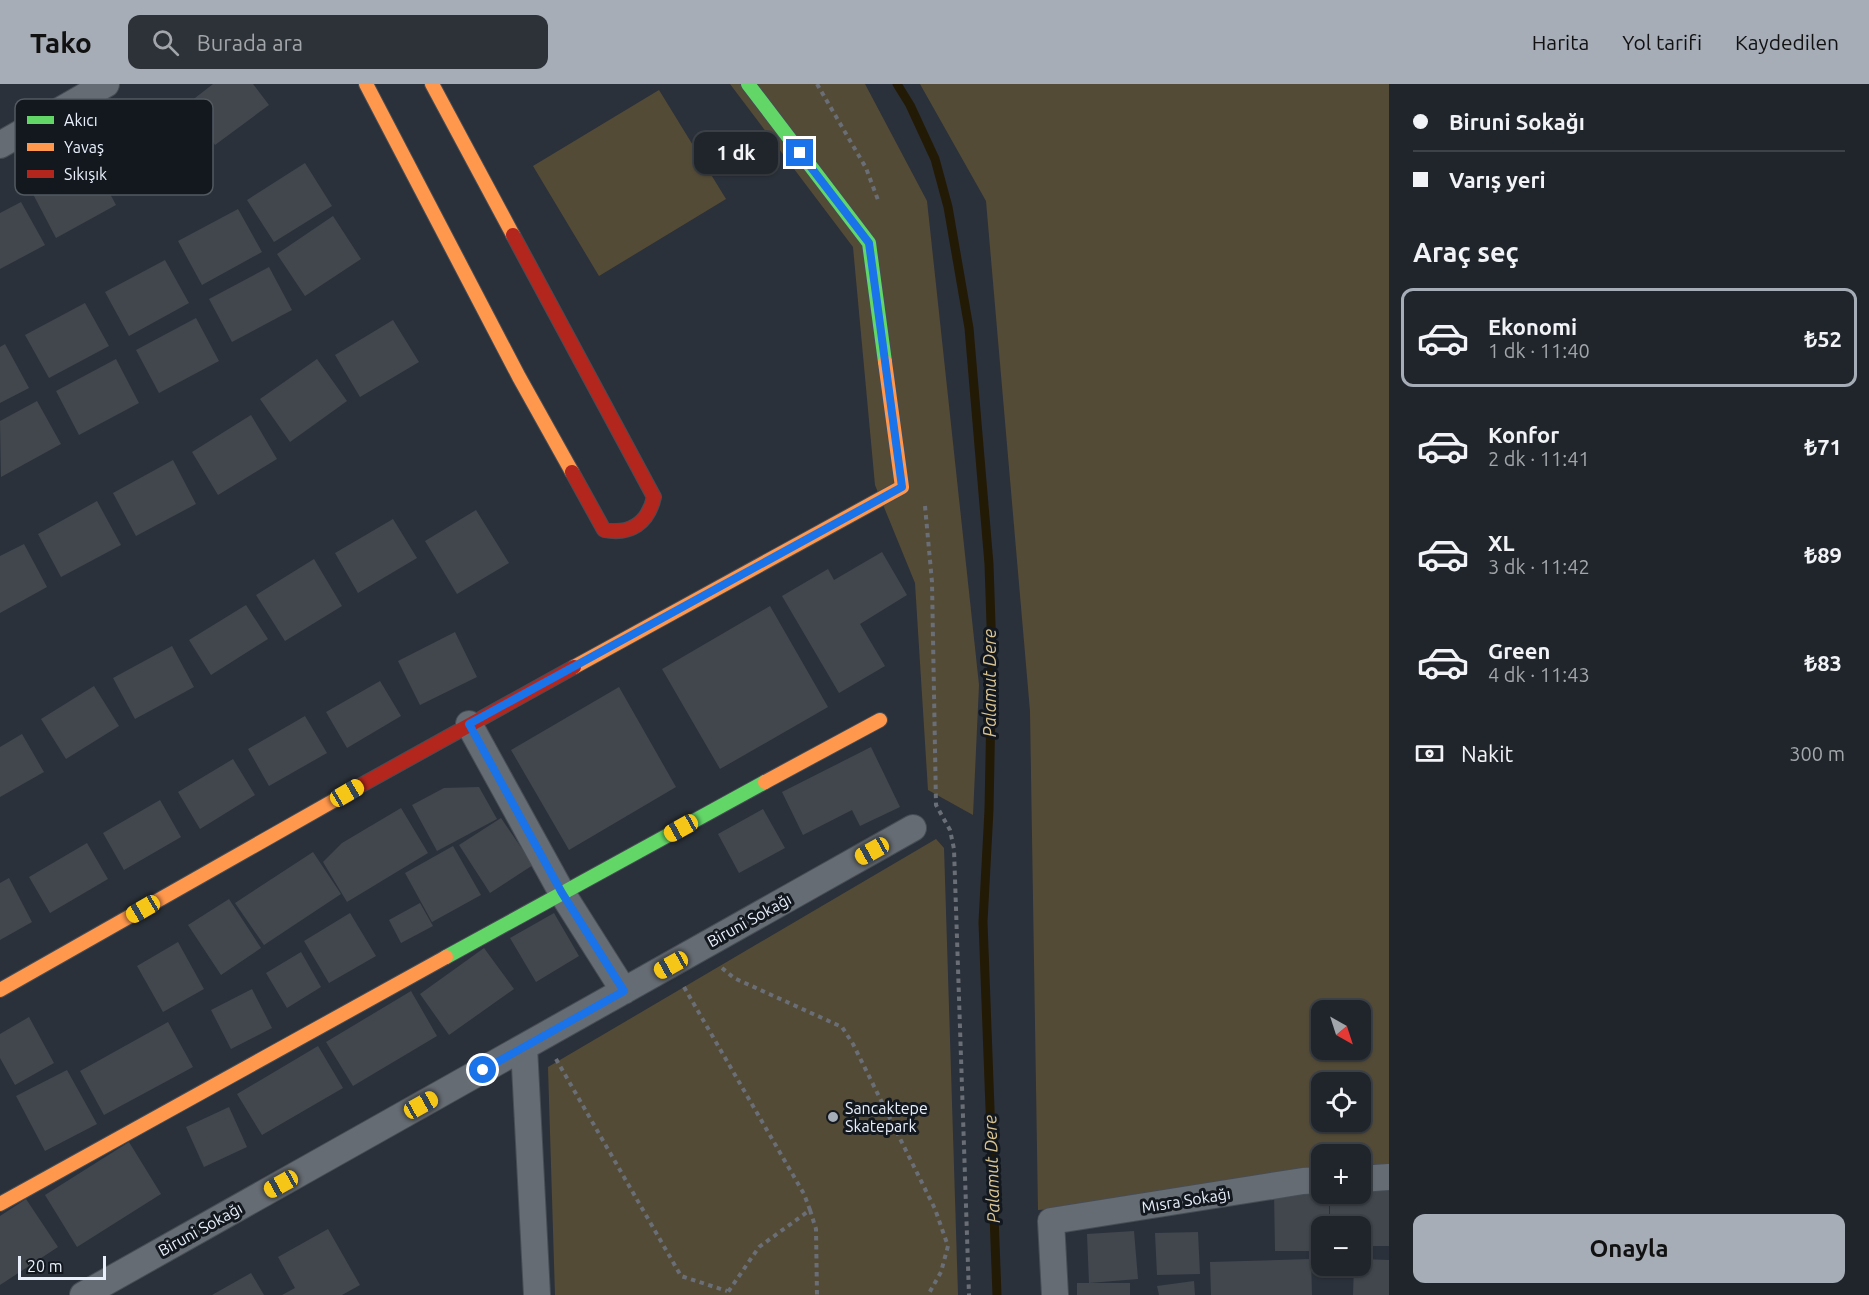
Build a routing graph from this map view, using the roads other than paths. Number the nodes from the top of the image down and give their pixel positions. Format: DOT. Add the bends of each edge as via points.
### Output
graph roads {
  1 [pos="106,84"];
  2 [pos="366,84"];
  3 [pos="432,84"];
  4 [pos="748,84"];
  5 [pos="80,99"];
  6 [pos="15,136"];
  7 [pos="0,145"];
  8 [pos="880,720"];
  9 [pos="469,724"];
  10 [pos="913,828"];
  11 [pos="562,893"];
  12 [pos="0,990"];
  13 [pos="624,991"];
  14 [pos="533,1042"];
  15 [pos="1389,1177"];
  16 [pos="1371,1178"];
  17 [pos="1311,1181"];
  18 [pos="0,1204"];
  19 [pos="83,1295"];
  20 [pos="537,1295"];
  21 [pos="1055,1295"];
  1 -- 5 [label="street"];
  2 -- 3 [label="street" via="604,530 627,532 647,519 654,497"];
  4 -- 9 [label="street" via="869,243 902,487"];
  6 -- 7 [label="street"];
  8 -- 11 [label="street"];
  9 -- 11 [label="street"];
  9 -- 12 [label="street"];
  10 -- 13 [label="street, Biruni Sokağı"];
  11 -- 13 [label="street"];
  11 -- 18 [label="street"];
  13 -- 14 [label="street, Biruni Sokağı"];
  14 -- 19 [label="street, Biruni Sokağı"];
  14 -- 20 [label="street"];
  15 -- 16 [label="street"];
  17 -- 21 [label="street, Mısra Sokağı" via="1051,1221"];
}
